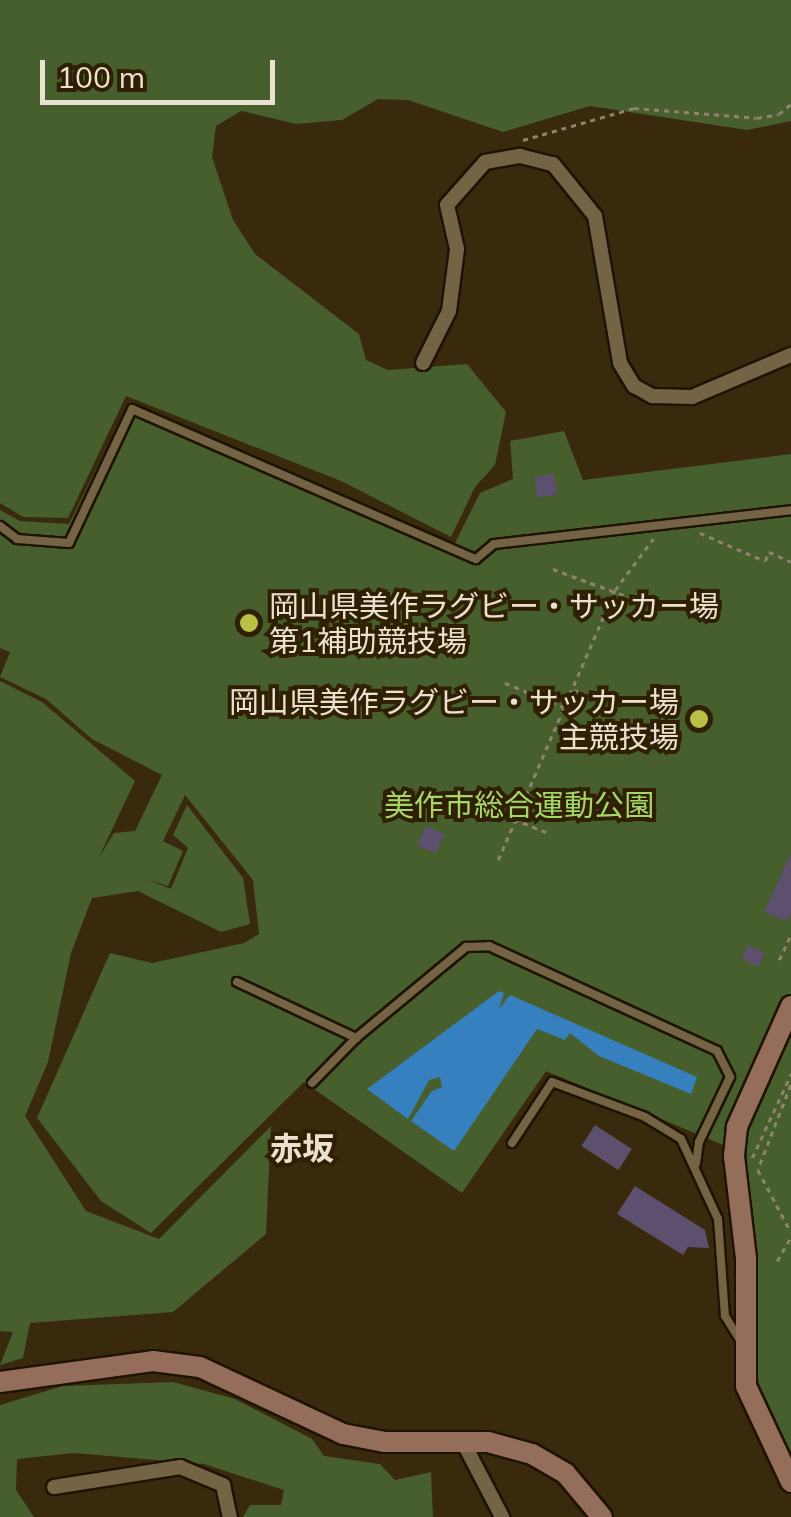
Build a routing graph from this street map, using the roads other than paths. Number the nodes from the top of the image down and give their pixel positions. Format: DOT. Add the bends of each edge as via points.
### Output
graph roads {
  1 [pos="791,354"];
  2 [pos="422,363"];
  3 [pos="791,510"];
  4 [pos="0,526"];
  5 [pos="238,982"];
  6 [pos="791,1006"];
  7 [pos="356,1038"];
  8 [pos="312,1083"];
  9 [pos="512,1144"];
  10 [pos="696,1164"];
  11 [pos="742,1343"];
  12 [pos="0,1382"];
  13 [pos="463,1442"];
  14 [pos="791,1482"];
  15 [pos="54,1487"];
  16 [pos="230,1517"];
  17 [pos="502,1517"];
  18 [pos="602,1517"];
  1 -- 2 [label="street" via="692,397 652,396 634,386 620,363 595,216 553,164 520,156 485,162 453,192 447,212 457,249 449,311"];
  3 -- 4 [label="lane" via="494,544 476,560 132,408 69,543 17,539"];
  5 -- 7 [label="lane"];
  6 -- 11 [label="street" via="738,1127 734,1156 746,1258"];
  7 -- 8 [label="lane"];
  7 -- 10 [label="lane" via="466,947 488,946 717,1051 730,1077 699,1142"];
  9 -- 10 [label="lane" via="552,1082 666,1126"];
  10 -- 11 [label="lane" via="724,1252 725,1316"];
  11 -- 14 [label="street" via="746,1386"];
  12 -- 13 [label="street" via="153,1361 200,1367 342,1434 385,1442"];
  13 -- 17 [label="street"];
  13 -- 18 [label="street" via="532,1454 566,1474"];
  15 -- 16 [label="street" via="180,1467 223,1485"];
}
